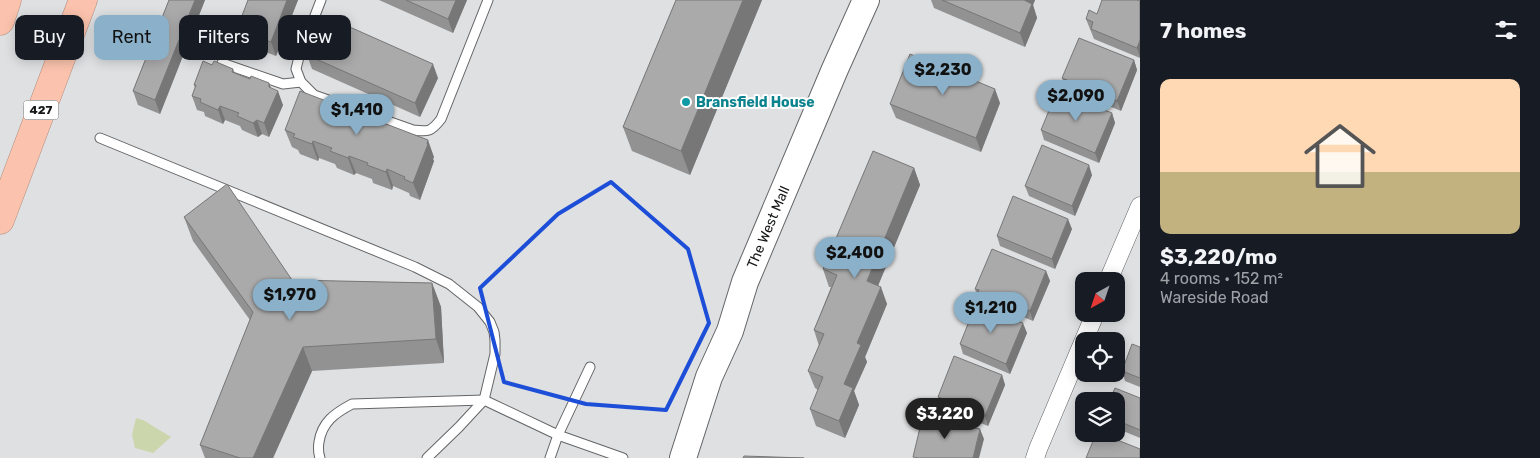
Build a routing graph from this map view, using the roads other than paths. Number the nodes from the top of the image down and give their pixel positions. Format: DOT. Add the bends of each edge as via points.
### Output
graph roads {
  1 [pos="7,0"];
  2 [pos="84,0"];
  3 [pos="320,0"];
  4 [pos="488,0"];
  5 [pos="866,0"];
  6 [pos="0,21"];
  7 [pos="222,63"];
  8 [pos="301,82"];
  9 [pos="100,138"];
  10 [pos="1140,206"];
  11 [pos="0,220"];
  12 [pos="1112,272"];
  13 [pos="1091,322"];
  14 [pos="590,367"];
  15 [pos="484,400"];
  16 [pos="558,435"];
  17 [pos="320,458"];
  18 [pos="427,458"];
  19 [pos="550,458"];
  20 [pos="623,458"];
  21 [pos="683,458"];
  22 [pos="1035,458"];
  1 -- 6 [label="highway"];
  2 -- 11 [label="highway, 427"];
  3 -- 8 [label="lane" via="298,58 296,70"];
  4 -- 8 [label="lane" via="441,119 434,128 412,130 314,95"];
  5 -- 21 [label="main road, The West Mall" via="745,282"];
  7 -- 8 [label="lane" via="283,84"];
  9 -- 15 [label="lane" via="449,284 478,307 494,332 495,354"];
  10 -- 12 [label="street"];
  13 -- 22 [label="street"];
  14 -- 16 [label="lane"];
  15 -- 16 [label="lane"];
  15 -- 17 [label="lane" via="352,404 326,423 319,439"];
  15 -- 18 [label="lane"];
  16 -- 19 [label="lane"];
  16 -- 20 [label="lane"];
}
